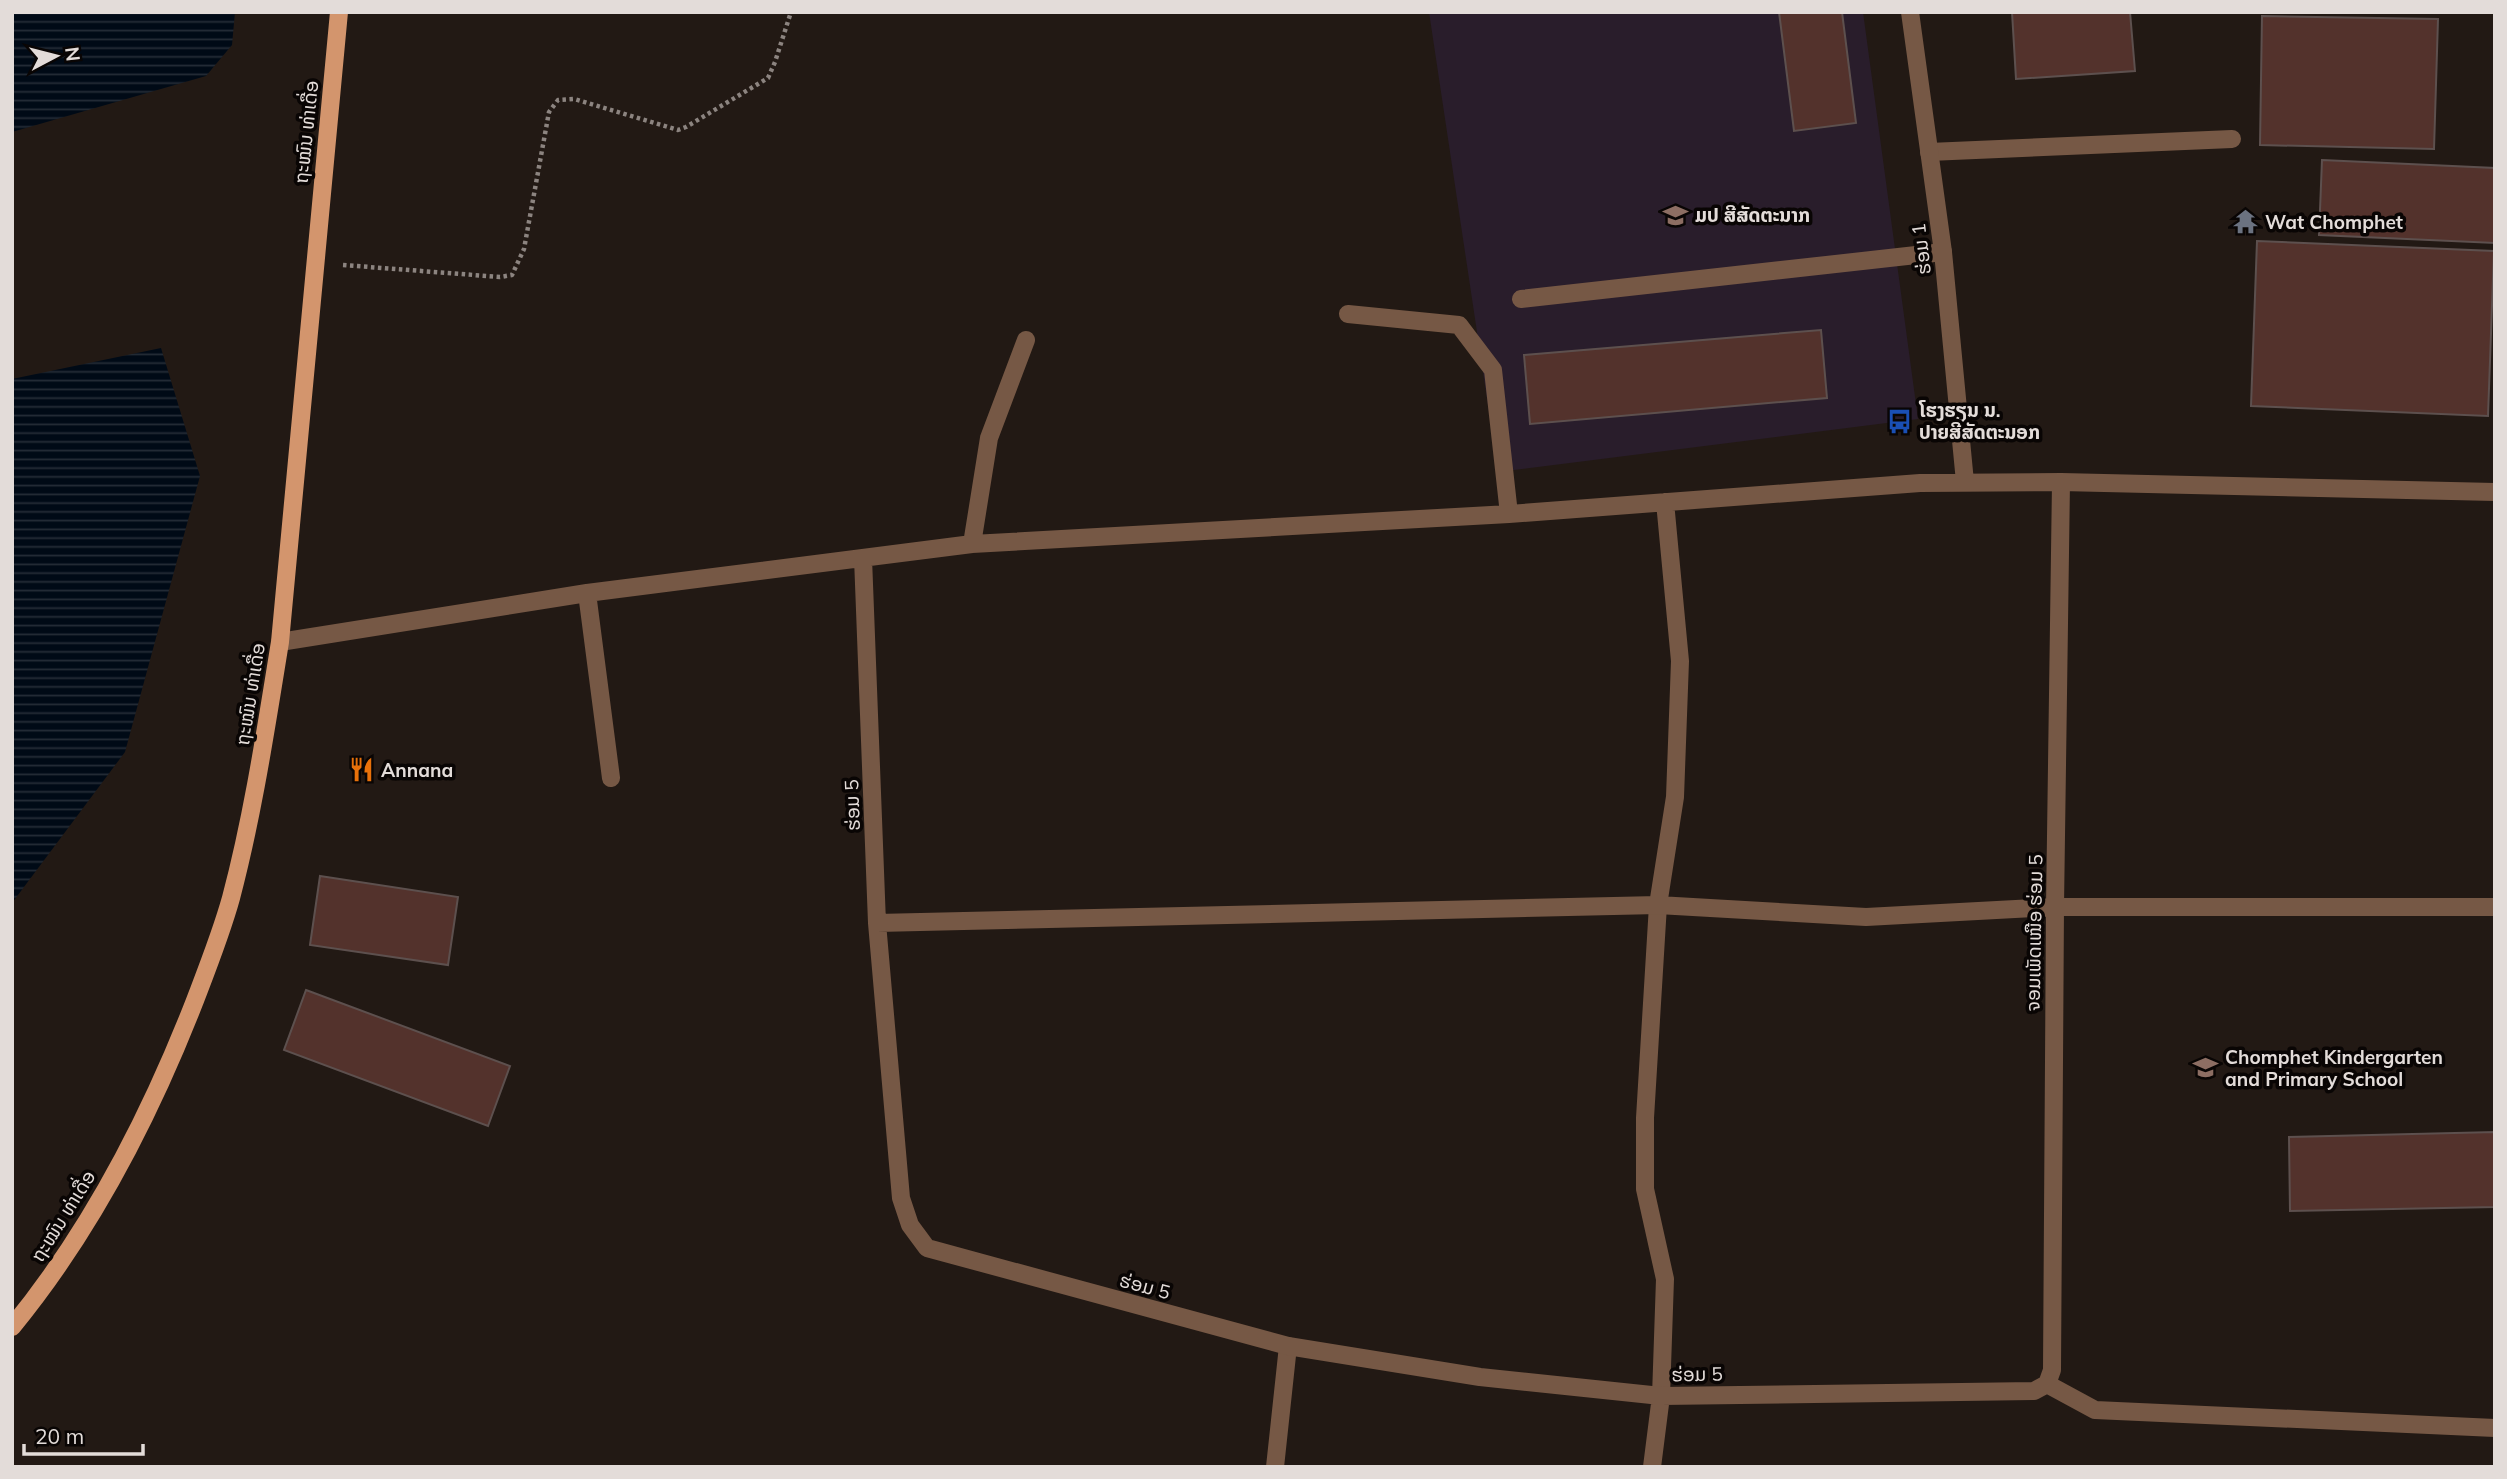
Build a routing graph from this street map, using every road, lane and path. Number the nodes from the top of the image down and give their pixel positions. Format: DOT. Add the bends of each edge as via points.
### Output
graph roads {
  1 [pos="339,12"];
  2 [pos="791,12"];
  3 [pos="1910,12"];
  4 [pos="2232,139"];
  5 [pos="1929,152"];
  6 [pos="1943,252"];
  7 [pos="314,262"];
  8 [pos="1521,299"];
  9 [pos="1348,314"];
  10 [pos="1026,340"];
  11 [pos="1965,482"];
  12 [pos="2061,482"];
  13 [pos="2495,492"];
  14 [pos="1665,502"];
  15 [pos="1509,514"];
  16 [pos="972,544"];
  17 [pos="863,558"];
  18 [pos="587,593"];
  19 [pos="280,642"];
  20 [pos="611,778"];
  21 [pos="1658,905"];
  22 [pos="2055,907"];
  23 [pos="2495,907"];
  24 [pos="877,923"];
  25 [pos="12,1327"];
  26 [pos="1288,1346"];
  27 [pos="2047,1384"];
  28 [pos="1661,1396"];
  29 [pos="2495,1428"];
  30 [pos="1275,1467"];
  31 [pos="1652,1467"];
  1 -- 7 [label="main road, ຖະໝົນ ທ່າເດື່ອ"];
  2 -- 7 [label="path" via="768,78 686,127 678,130 574,99 558,100 549,112 524,249 512,275"];
  3 -- 5 [label="street, ຮ່ອມ 1"];
  4 -- 5 [label="street"];
  5 -- 6 [label="street, ຮ່ອມ 1"];
  6 -- 8 [label="street"];
  6 -- 11 [label="street, ຮ່ອມ 1"];
  7 -- 19 [label="main road, ຖະໝົນ ທ່າເດື່ອ"];
  9 -- 15 [label="street" via="1459,326 1493,370"];
  10 -- 16 [label="street" via="989,438"];
  11 -- 12 [label="street"];
  11 -- 14 [label="street"];
  12 -- 13 [label="street"];
  12 -- 22 [label="street, ຈອມເພັດເໜືອ ຮ່ອມ 5"];
  14 -- 15 [label="street"];
  14 -- 21 [label="street" via="1680,661 1675,797"];
  15 -- 16 [label="street"];
  16 -- 17 [label="street"];
  17 -- 18 [label="street"];
  17 -- 24 [label="street, ຮ່ອມ 5"];
  18 -- 19 [label="street"];
  18 -- 20 [label="street"];
  19 -- 25 [label="main road, ຖະໝົນ ທ່າເດື່ອ" via="245,838 208,967 145,1114 98,1203"];
  21 -- 22 [label="street" via="1866,917"];
  21 -- 24 [label="street"];
  21 -- 28 [label="street" via="1644,1189 1665,1279"];
  22 -- 23 [label="street"];
  22 -- 27 [label="street, ຈອມເພັດເໜືອ ຮ່ອມ 5" via="2052,1370"];
  24 -- 26 [label="street, ຮ່ອມ 5" via="901,1198 910,1225 927,1248"];
  26 -- 28 [label="street, ຮ່ອມ 5" via="1480,1377"];
  26 -- 30 [label="street"];
  27 -- 28 [label="street, ຮ່ອມ 5" via="2034,1391"];
  27 -- 29 [label="street" via="2095,1410"];
  28 -- 31 [label="street"];
}
